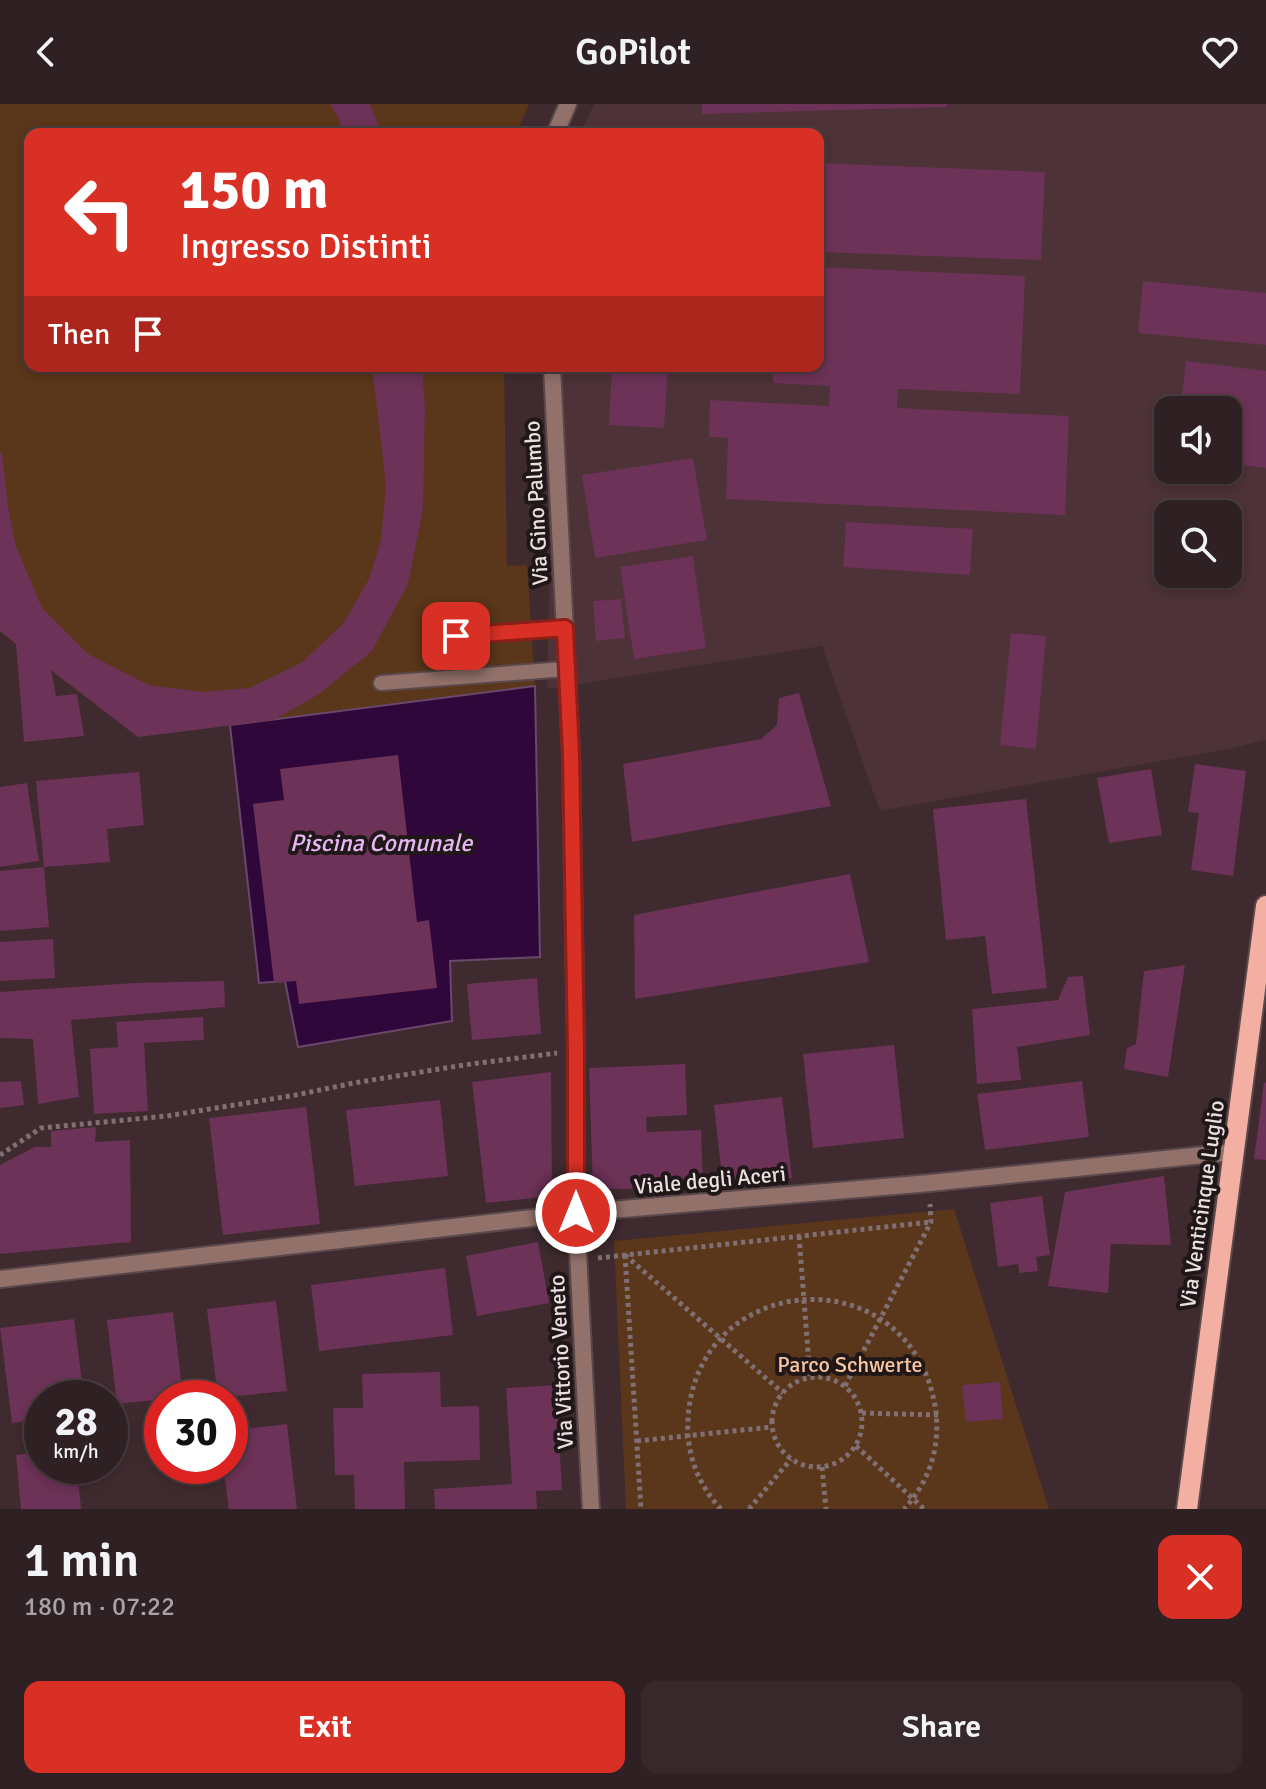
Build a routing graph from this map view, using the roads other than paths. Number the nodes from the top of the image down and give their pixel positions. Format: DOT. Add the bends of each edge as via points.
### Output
graph roads {
  1 [pos="568,104"];
  2 [pos="558,128"];
  3 [pos="552,372"];
  4 [pos="565,628"];
  5 [pos="456,636"];
  6 [pos="566,669"];
  7 [pos="381,683"];
  8 [pos="1266,906"];
  9 [pos="1233,1152"];
  10 [pos="576,1213"];
  11 [pos="0,1279"];
  12 [pos="591,1509"];
  13 [pos="1187,1509"];
  1 -- 2 [label="street"];
  3 -- 4 [label="street, Via Gino Palumbo"];
  4 -- 5 [label="lane"];
  4 -- 6 [label="street, Via Gino Palumbo"];
  6 -- 7 [label="lane"];
  6 -- 10 [label="street, Via Gino Palumbo"];
  8 -- 9 [label="main road, Via Venticinque Luglio"];
  9 -- 10 [label="street, Viale degli Aceri"];
  9 -- 13 [label="main road, Via Venticinque Luglio"];
  10 -- 11 [label="street, Viale degli Aceri"];
  10 -- 12 [label="street, Via Vittorio Veneto"];
}
